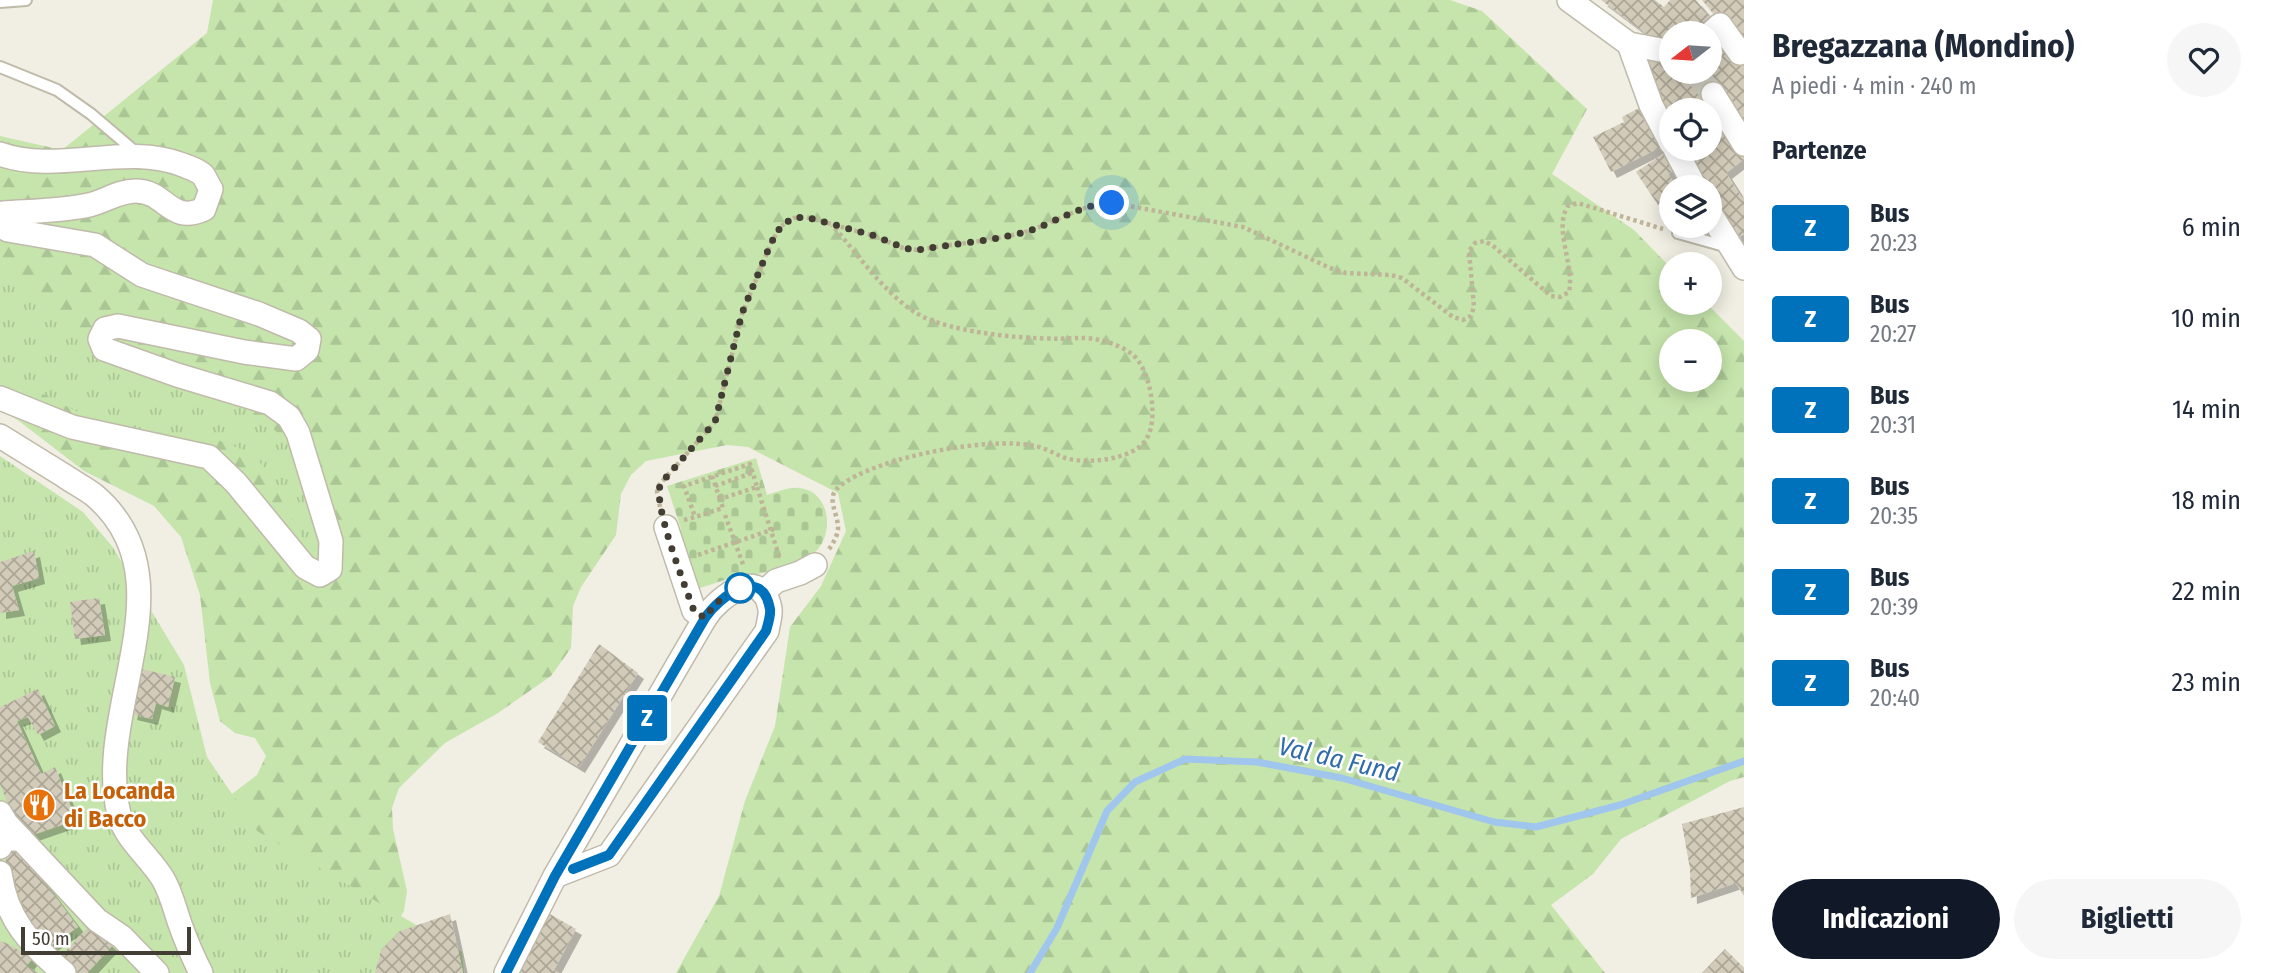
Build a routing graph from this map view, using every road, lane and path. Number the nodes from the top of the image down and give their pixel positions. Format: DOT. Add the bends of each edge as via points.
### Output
graph roads {
  1 [pos="26,0"];
  2 [pos="1569,0"];
  3 [pos="0,2"];
  4 [pos="1722,33"];
  5 [pos="1629,44"];
  6 [pos="1659,50"];
  7 [pos="1741,53"];
  8 [pos="0,67"];
  9 [pos="1713,94"];
  10 [pos="1659,120"];
  11 [pos="1744,144"];
  12 [pos="0,155"];
  13 [pos="140,155"];
  14 [pos="0,216"];
  15 [pos="831,223"];
  16 [pos="0,226"];
  17 [pos="1659,227"];
  18 [pos="1722,234"];
  19 [pos="1695,238"];
  20 [pos="1730,248"];
  21 [pos="1744,268"];
  22 [pos="0,398"];
  23 [pos="0,436"];
  24 [pos="752,473"];
  25 [pos="712,476"];
  26 [pos="715,486"];
  27 [pos="757,487"];
  28 [pos="720,499"];
  29 [pos="725,515"];
  30 [pos="695,517"];
  31 [pos="666,527"];
  32 [pos="774,529"];
  33 [pos="735,542"];
  34 [pos="677,562"];
  35 [pos="815,565"];
  36 [pos="745,572"];
  37 [pos="787,578"];
  38 [pos="763,593"];
  39 [pos="705,618"];
  40 [pos="0,813"];
  41 [pos="6,842"];
  42 [pos="0,873"];
  43 [pos="555,876"];
  44 [pos="8,920"];
  45 [pos="64,973"];
  46 [pos="157,973"];
  47 [pos="201,973"];
  48 [pos="506,973"];
  1 -- 3 [label="lane"];
  2 -- 5 [label="street"];
  4 -- 7 [label="street"];
  5 -- 6 [label="street"];
  5 -- 10 [label="street"];
  8 -- 13 [label="lane" via="57,90"];
  9 -- 11 [label="street"];
  12 -- 13 [label="street" via="33,161"];
  13 -- 14 [label="street" via="173,161 201,173 211,189 204,209 183,215 138,191 66,209"];
  15 -- 17 [label="path" via="917,250 1025,232 1082,208 1112,203 1243,227 1330,268 1402,278 1463,320 1471,316 1474,307 1469,251 1475,243 1492,245 1551,296 1560,297 1569,292 1572,282 1562,214 1568,206 1578,203"];
  15 -- 31 [label="path" via="793,218 781,226 771,243 742,313 715,422 658,488"];
  15 -- 35 [label="path" via="889,290 916,313 964,330 1060,340 1086,338 1111,343 1134,355 1147,377 1153,421 1136,450 1098,461 1069,459 1034,446 998,444 877,466 833,494 838,531"];
  16 -- 22 [label="street" via="95,245 142,275 259,314 309,339 307,350 296,359 118,326 105,329 100,340 104,349 270,403 289,417 331,541 330,569 320,575 305,567 209,457 72,428"];
  18 -- 20 [label="street"];
  19 -- 20 [label="lane"];
  20 -- 21 [label="street"];
  23 -- 47 [label="street" via="95,495 127,532 139,575 138,625 114,748 119,816 164,881"];
  24 -- 25 [label="path" via="750,464"];
  24 -- 26 [label="path"];
  24 -- 27 [label="path"];
  25 -- 26 [label="path"];
  25 -- 30 [label="path" via="684,486"];
  26 -- 28 [label="path"];
  27 -- 28 [label="path"];
  27 -- 32 [label="path"];
  28 -- 30 [label="path" via="723,508"];
  29 -- 33 [label="path"];
  30 -- 31 [label="path"];
  31 -- 34 [label="street"];
  32 -- 33 [label="path"];
  32 -- 37 [label="path"];
  33 -- 34 [label="path"];
  33 -- 36 [label="path"];
  34 -- 39 [label="street" via="694,611"];
  35 -- 37 [label="street"];
  37 -- 38 [label="street" via="776,580"];
  38 -- 39 [label="street" via="754,587 733,591 714,604"];
  38 -- 43 [label="street" via="771,610 766,631 609,855"];
  39 -- 43 [label="street"];
  40 -- 41 [label="street" via="6,823"];
  41 -- 46 [label="street" via="122,937"];
  42 -- 44 [label="street"];
  43 -- 48 [label="street"];
  44 -- 45 [label="street"];
}
